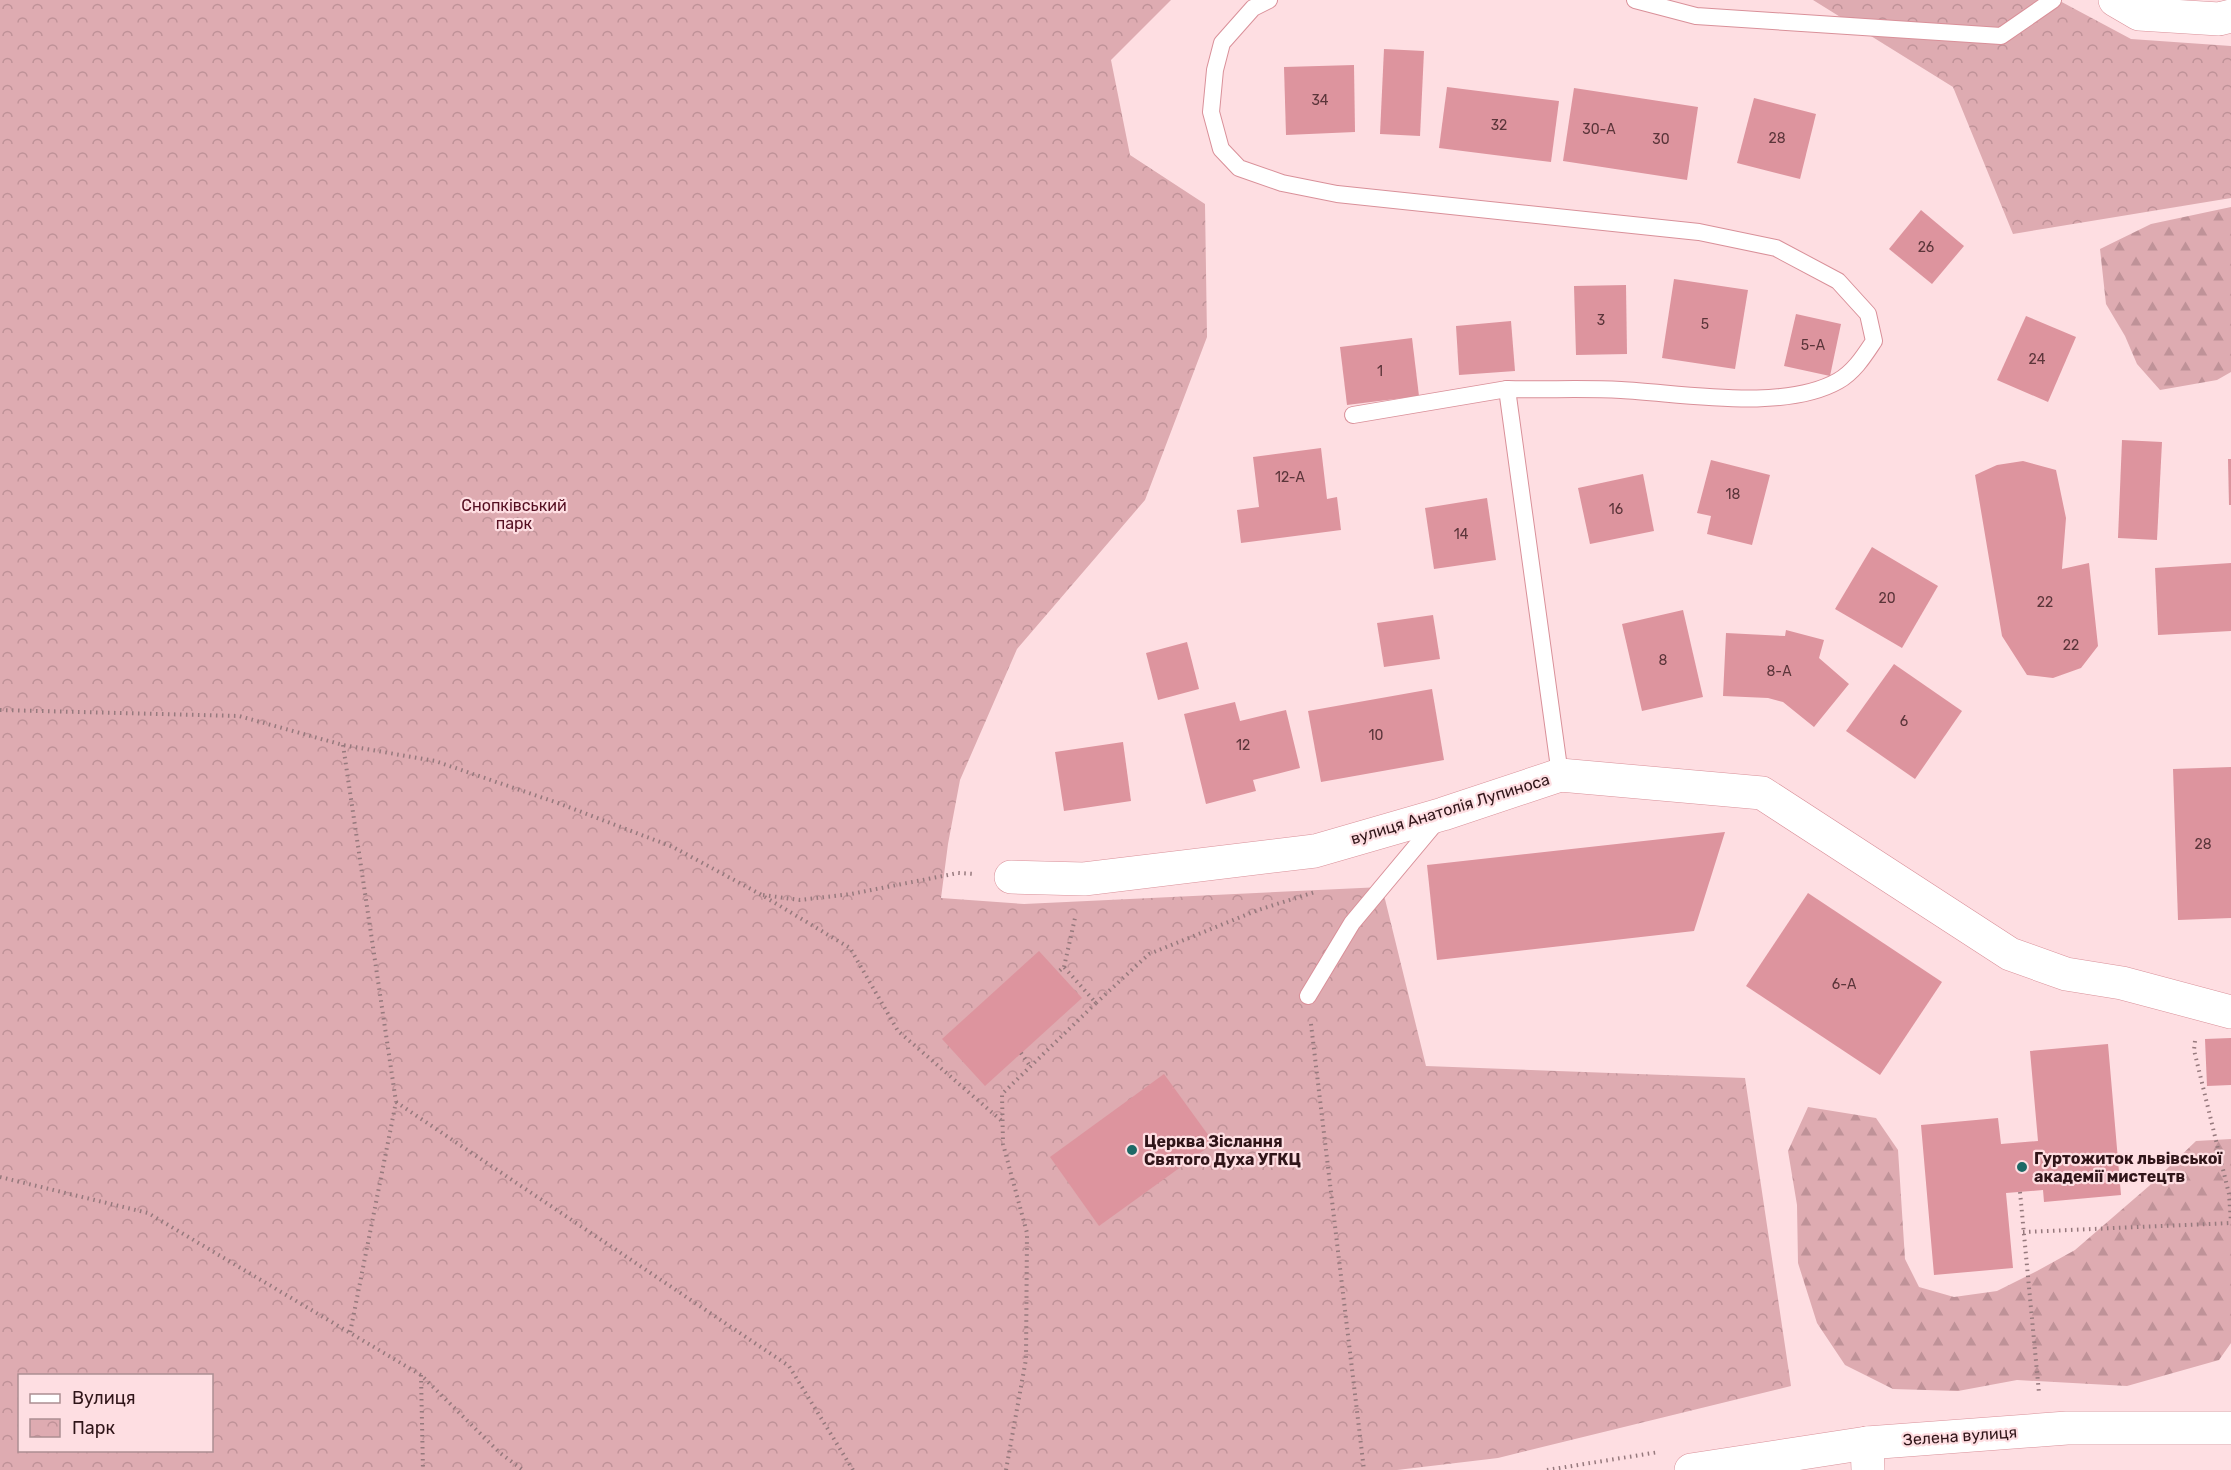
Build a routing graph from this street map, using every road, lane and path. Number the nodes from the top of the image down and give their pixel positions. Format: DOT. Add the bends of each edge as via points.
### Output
graph roads {
  1 [pos="1269,0"];
  2 [pos="1635,0"];
  3 [pos="2053,0"];
  4 [pos="2115,0"];
  5 [pos="2231,16"];
  6 [pos="1507,389"];
  7 [pos="1353,415"];
  8 [pos="0,710"];
  9 [pos="343,745"];
  10 [pos="1560,775"];
  11 [pos="1443,814"];
  12 [pos="1011,877"];
  13 [pos="1084,879"];
  14 [pos="1324,889"];
  15 [pos="760,894"];
  16 [pos="1064,967"];
  17 [pos="1058,972"];
  18 [pos="1308,996"];
  19 [pos="1096,1003"];
  20 [pos="2216,1009"];
  21 [pos="1021,1053"];
  22 [pos="1030,1066"];
  23 [pos="396,1102"];
  24 [pos="1003,1122"];
  25 [pos="0,1177"];
  26 [pos="2020,1192"];
  27 [pos="2231,1222"];
  28 [pos="2023,1232"];
  29 [pos="350,1333"];
  30 [pos="421,1375"];
  31 [pos="2040,1397"];
  32 [pos="2231,1428"];
  33 [pos="1867,1457"];
  34 [pos="423,1470"];
  35 [pos="523,1470"];
  36 [pos="853,1470"];
  37 [pos="1006,1470"];
  38 [pos="1364,1470"];
  39 [pos="1691,1470"];
  1 -- 6 [label="lane" via="1254,8 1222,43 1215,70 1211,112 1221,149 1239,168 1282,183 1337,194 1699,232 1776,248 1838,281 1869,314 1874,341 1859,364 1838,381 1813,391 1782,396 1726,398 1621,390"];
  2 -- 3 [label="lane" via="1696,16 2001,36"];
  4 -- 5 [label="street" via="2139,14 2219,19"];
  6 -- 7 [label="lane"];
  6 -- 10 [label="lane"];
  8 -- 9 [label="path" via="239,716"];
  9 -- 15 [label="path" via="435,761 558,803 673,847"];
  9 -- 23 [label="path"];
  10 -- 11 [label="street, вулиця Анатолія Лупиноса"];
  10 -- 20 [label="street, вулиця Анатолія Лупиноса" via="1762,793 2010,954 2066,974 2122,983"];
  11 -- 13 [label="street, вулиця Анатолія Лупиноса" via="1315,851"];
  11 -- 18 [label="lane" via="1352,923"];
  12 -- 13 [label="street, вулиця Анатолія Лупиноса"];
  12 -- 15 [label="path" via="958,873 800,900"];
  13 -- 16 [label="path"];
  14 -- 19 [label="path" via="1258,910 1149,954"];
  15 -- 24 [label="path" via="850,948 898,1031"];
  16 -- 17 [label="path"];
  16 -- 19 [label="path"];
  18 -- 38 [label="path"];
  19 -- 22 [label="path"];
  20 -- 27 [label="path" via="2194,1050 2229,1194"];
  21 -- 22 [label="path"];
  22 -- 24 [label="path" via="1002,1094"];
  23 -- 29 [label="path"];
  23 -- 36 [label="path" via="789,1366"];
  24 -- 37 [label="path" via="1003,1144 1027,1233 1026,1359"];
  25 -- 29 [label="path" via="147,1213"];
  26 -- 28 [label="path"];
  27 -- 28 [label="path"];
  28 -- 31 [label="path"];
  29 -- 30 [label="path"];
  30 -- 34 [label="path"];
  30 -- 35 [label="path" via="500,1453"];
  32 -- 33 [label="street, Зелена вулиця" via="2067,1428"];
  33 -- 39 [label="street, Зелена вулиця"];
}
